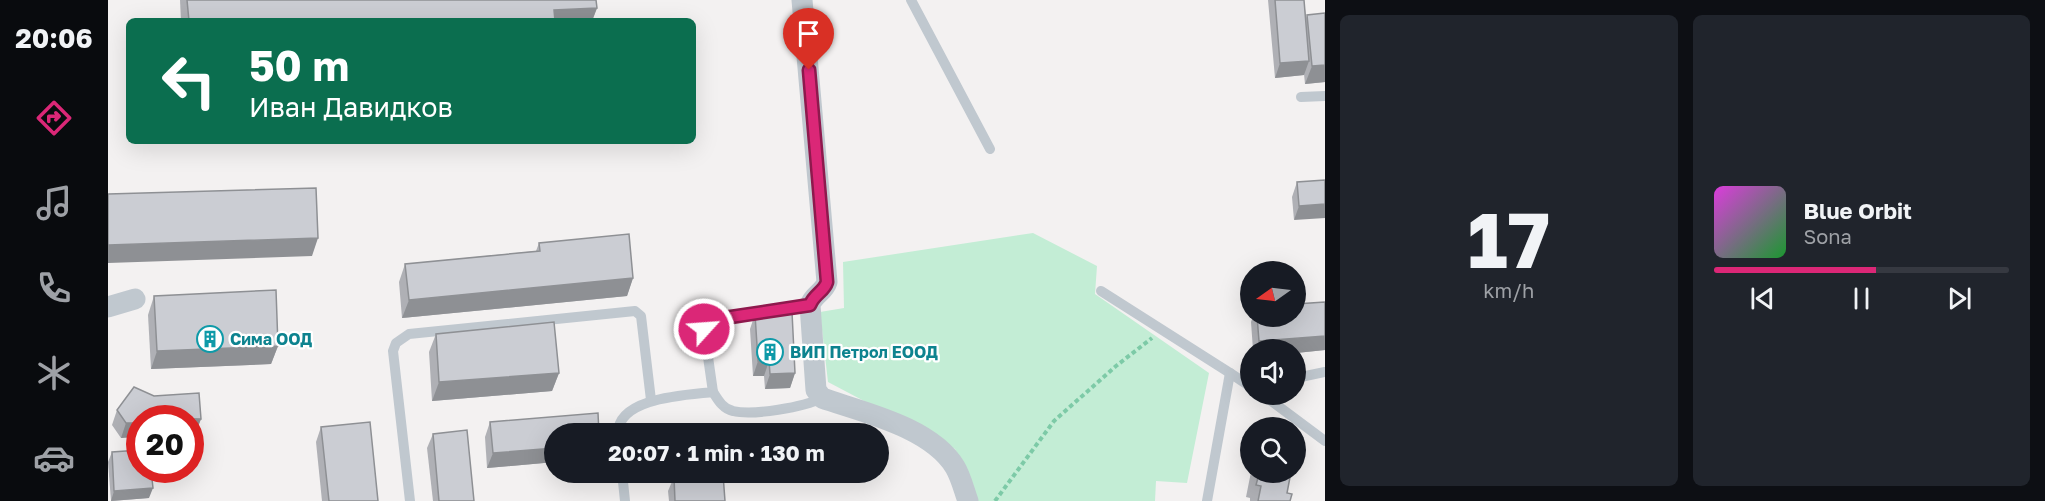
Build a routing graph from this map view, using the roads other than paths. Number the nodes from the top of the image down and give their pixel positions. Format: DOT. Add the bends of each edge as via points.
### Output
graph roads {
  1 [pos="802,0"];
  2 [pos="910,0"];
  3 [pos="1325,96"];
  4 [pos="1301,97"];
  5 [pos="990,148"];
  6 [pos="1101,291"];
  7 [pos="135,299"];
  8 [pos="810,305"];
  9 [pos="108,307"];
  10 [pos="1325,372"];
  11 [pos="1230,373"];
  12 [pos="1306,376"];
  13 [pos="1240,380"];
  14 [pos="713,392"];
  15 [pos="822,398"];
  16 [pos="651,400"];
  17 [pos="1277,405"];
  18 [pos="620,423"];
  19 [pos="1325,441"];
  20 [pos="623,483"];
  21 [pos="410,501"];
  22 [pos="624,501"];
  23 [pos="968,501"];
  24 [pos="1207,501"];
  1 -- 8 [label="street" via="827,282"];
  2 -- 5 [label="lane"];
  3 -- 4 [label="lane"];
  6 -- 11 [label="lane"];
  7 -- 9 [label="street"];
  8 -- 14 [label="lane" via="708,322 704,329"];
  8 -- 15 [label="street" via="814,380"];
  10 -- 12 [label="lane"];
  11 -- 13 [label="lane"];
  11 -- 24 [label="lane"];
  14 -- 15 [label="lane" via="718,401 734,411 797,408"];
  14 -- 16 [label="lane"];
  15 -- 23 [label="street" via="896,423 931,442 954,466"];
  16 -- 18 [label="lane"];
  16 -- 21 [label="lane" via="641,316 635,311 409,334 396,343 393,351"];
  17 -- 19 [label="lane"];
  20 -- 22 [label="lane"];
}
